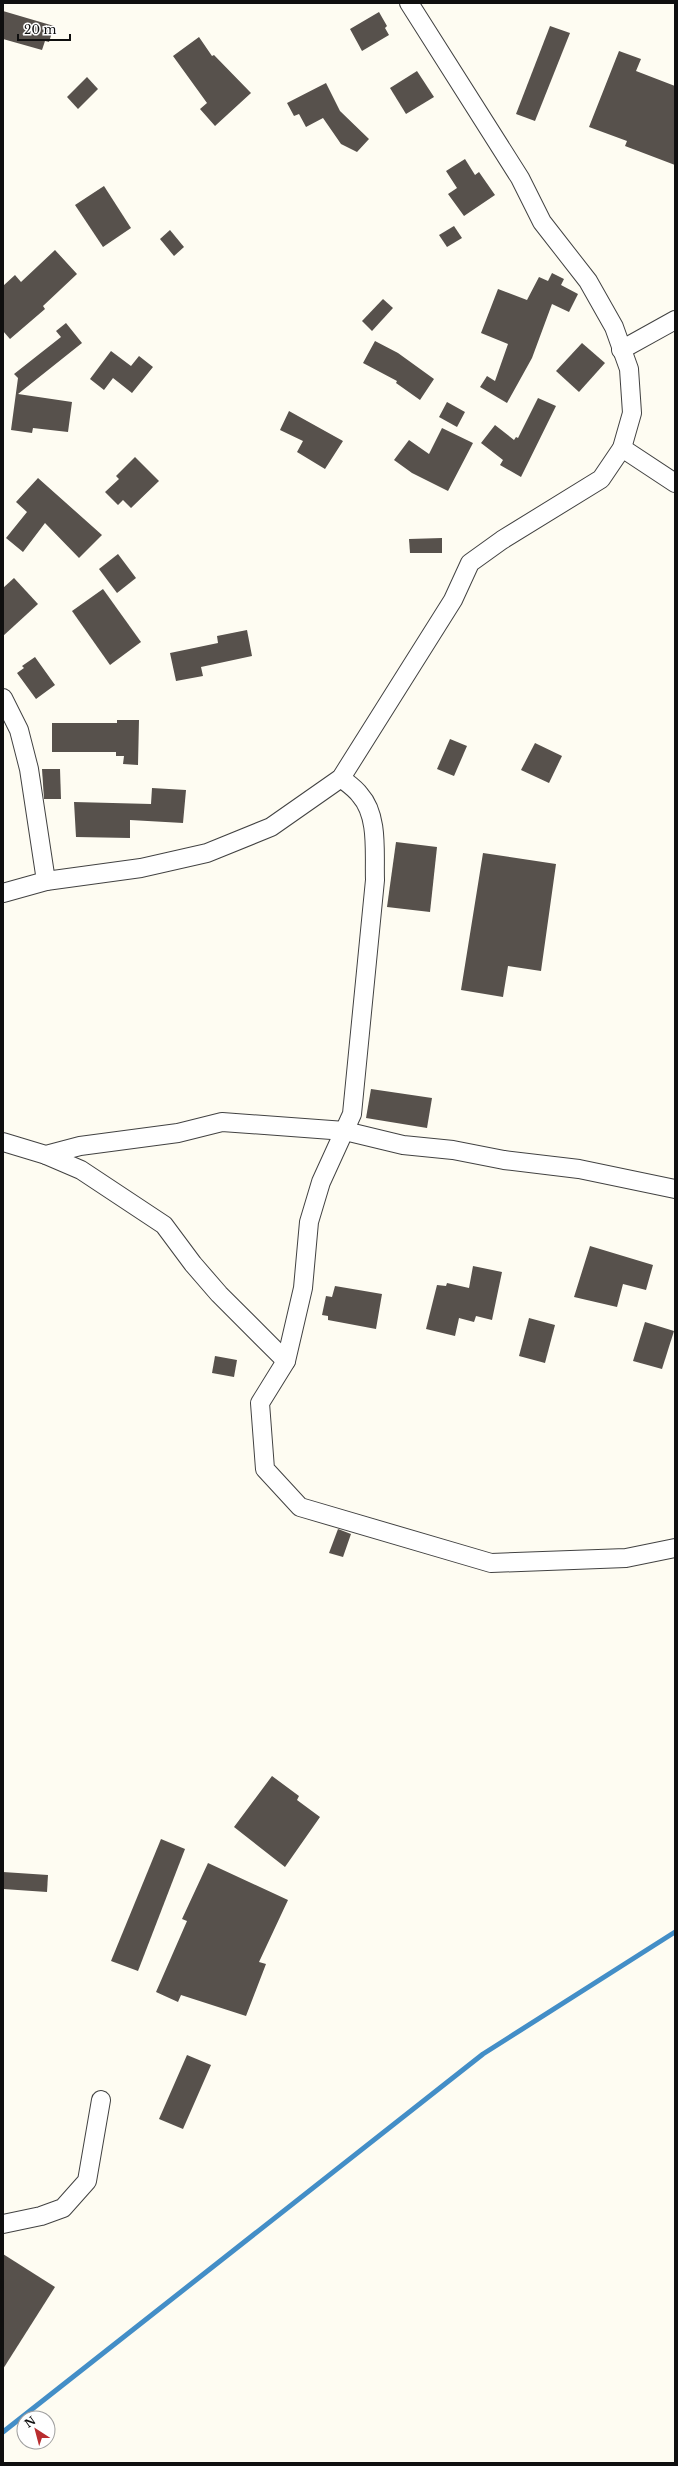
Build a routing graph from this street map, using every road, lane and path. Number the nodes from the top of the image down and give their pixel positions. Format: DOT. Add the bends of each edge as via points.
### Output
graph roads {
  1 [pos="409,3"];
  2 [pos="675,320"];
  3 [pos="621,350"];
  4 [pos="622,448"];
  5 [pos="675,483"];
  6 [pos="3,698"];
  7 [pos="341,778"];
  8 [pos="46,881"];
  9 [pos="3,892"];
  10 [pos="345,1131"];
  11 [pos="3,1142"];
  12 [pos="46,1155"];
  13 [pos="675,1189"];
  14 [pos="286,1361"];
  15 [pos="675,1548"];
  16 [pos="101,2100"];
  17 [pos="3,2224"];
  1 -- 3 [label="street" via="520,178 542,222 588,281 614,327"];
  2 -- 3 [label="street"];
  3 -- 4 [label="street" via="629,369 632,413"];
  4 -- 5 [label="street"];
  4 -- 7 [label="street" via="601,479 502,540 470,563 453,600"];
  6 -- 8 [label="street" via="19,730 29,769"];
  7 -- 8 [label="street" via="271,827 207,853 141,868"];
  7 -- 10 [label="street" via="361,795 372,819 375,880 352,1114"];
  8 -- 9 [label="street"];
  10 -- 12 [label="street" via="222,1122 178,1132 80,1146"];
  10 -- 13 [label="street" via="403,1145 579,1169"];
  10 -- 14 [label="street" via="321,1182 309,1222 303,1288"];
  11 -- 12 [label="street"];
  12 -- 14 [label="street" via="81,1170 164,1226 219,1294"];
  14 -- 15 [label="street" via="260,1402 265,1469 300,1507 491,1563 626,1558"];
  16 -- 17 [label="street" via="86,2181 63,2208"];
}
